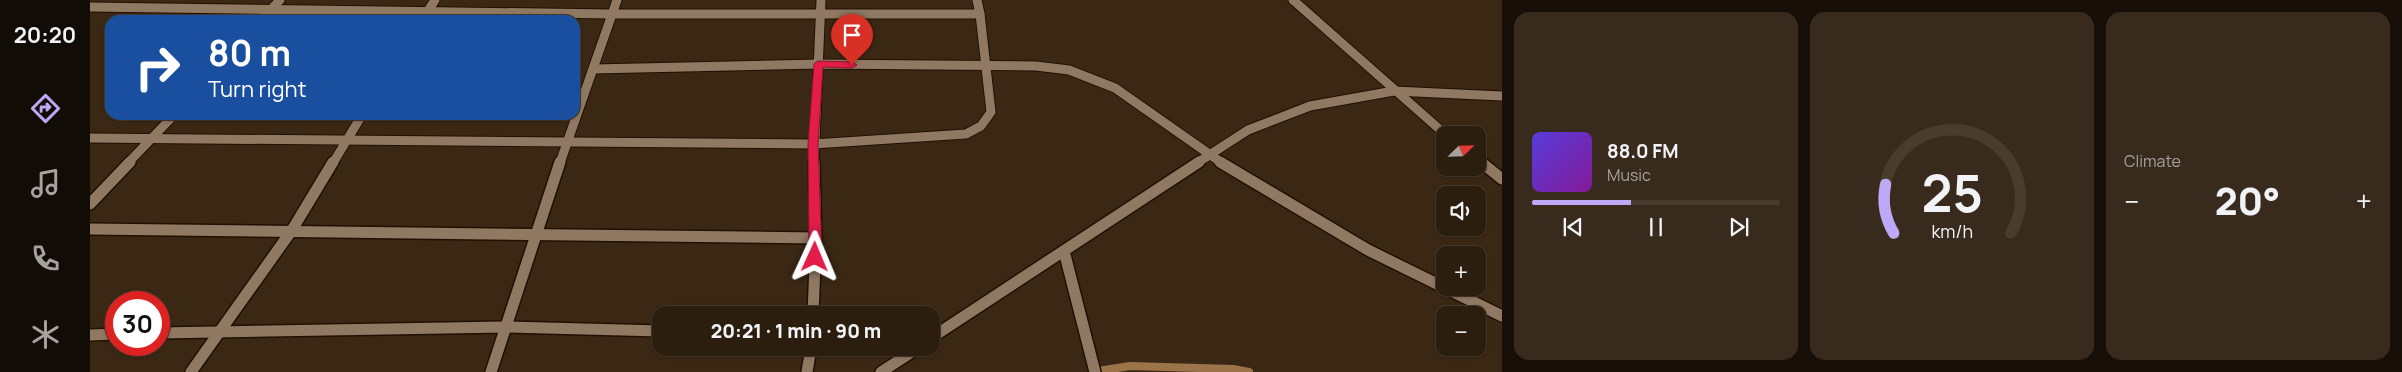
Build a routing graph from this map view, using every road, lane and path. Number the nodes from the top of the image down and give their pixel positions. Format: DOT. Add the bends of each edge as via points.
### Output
graph roads {
  1 [pos="280,0"];
  2 [pos="435,0"];
  3 [pos="617,0"];
  4 [pos="821,0"];
  5 [pos="977,0"];
  6 [pos="1293,0"];
  7 [pos="90,7"];
  8 [pos="269,11"];
  9 [pos="427,12"];
  10 [pos="820,13"];
  11 [pos="612,14"];
  12 [pos="980,14"];
  13 [pos="265,15"];
  14 [pos="425,15"];
  15 [pos="818,64"];
  16 [pos="986,66"];
  17 [pos="593,69"];
  18 [pos="1394,91"];
  19 [pos="1502,96"];
  20 [pos="580,105"];
  21 [pos="169,120"];
  22 [pos="359,120"];
  23 [pos="575,120"];
  24 [pos="1436,127"];
  25 [pos="90,138"];
  26 [pos="153,138"];
  27 [pos="346,140"];
  28 [pos="566,144"];
  29 [pos="813,144"];
  30 [pos="1210,156"];
  31 [pos="1486,166"];
  32 [pos="1502,179"];
  33 [pos="90,204"];
  34 [pos="90,229"];
  35 [pos="292,230"];
  36 [pos="536,233"];
  37 [pos="816,238"];
  38 [pos="1064,251"];
  39 [pos="813,306"];
  40 [pos="1502,316"];
  41 [pos="504,327"];
  42 [pos="220,331"];
  43 [pos="652,331"];
  44 [pos="940,332"];
  45 [pos="170,333"];
  46 [pos="105,334"];
  47 [pos="90,335"];
  48 [pos="810,356"];
  49 [pos="905,356"];
  50 [pos="191,372"];
  51 [pos="491,372"];
  52 [pos="807,372"];
  53 [pos="880,372"];
  54 [pos="1095,372"];
  1 -- 8 [label="street"];
  2 -- 9 [label="street"];
  3 -- 11 [label="street"];
  4 -- 10 [label="street"];
  5 -- 12 [label="street"];
  6 -- 18 [label="street"];
  7 -- 8 [label="street"];
  8 -- 9 [label="street"];
  8 -- 13 [label="street"];
  9 -- 11 [label="street"];
  9 -- 14 [label="street"];
  10 -- 11 [label="street"];
  10 -- 12 [label="street"];
  10 -- 15 [label="street"];
  11 -- 17 [label="street"];
  12 -- 16 [label="street"];
  15 -- 16 [label="street"];
  15 -- 17 [label="street"];
  15 -- 29 [label="street"];
  16 -- 29 [label="street" via="991,112 981,126 966,134"];
  16 -- 30 [label="street" via="1069,70 1115,88"];
  17 -- 20 [label="street"];
  18 -- 19 [label="street"];
  18 -- 24 [label="street"];
  18 -- 30 [label="street" via="1310,106 1248,130"];
  21 -- 26 [label="street"];
  22 -- 27 [label="street"];
  23 -- 28 [label="street"];
  25 -- 26 [label="street"];
  26 -- 27 [label="street"];
  26 -- 33 [label="street"];
  27 -- 28 [label="street"];
  27 -- 35 [label="street"];
  28 -- 29 [label="street"];
  28 -- 36 [label="street"];
  29 -- 37 [label="street"];
  30 -- 38 [label="street"];
  30 -- 40 [label="street" via="1368,250"];
  31 -- 32 [label="street"];
  34 -- 35 [label="street"];
  35 -- 36 [label="street"];
  35 -- 42 [label="street"];
  36 -- 37 [label="street"];
  36 -- 41 [label="street"];
  37 -- 39 [label="street"];
  38 -- 44 [label="street"];
  38 -- 54 [label="street"];
  41 -- 42 [label="street"];
  41 -- 43 [label="street"];
  41 -- 51 [label="street"];
  42 -- 45 [label="street"];
  42 -- 50 [label="street"];
  46 -- 47 [label="street"];
  48 -- 52 [label="street"];
  49 -- 53 [label="street"];
}
